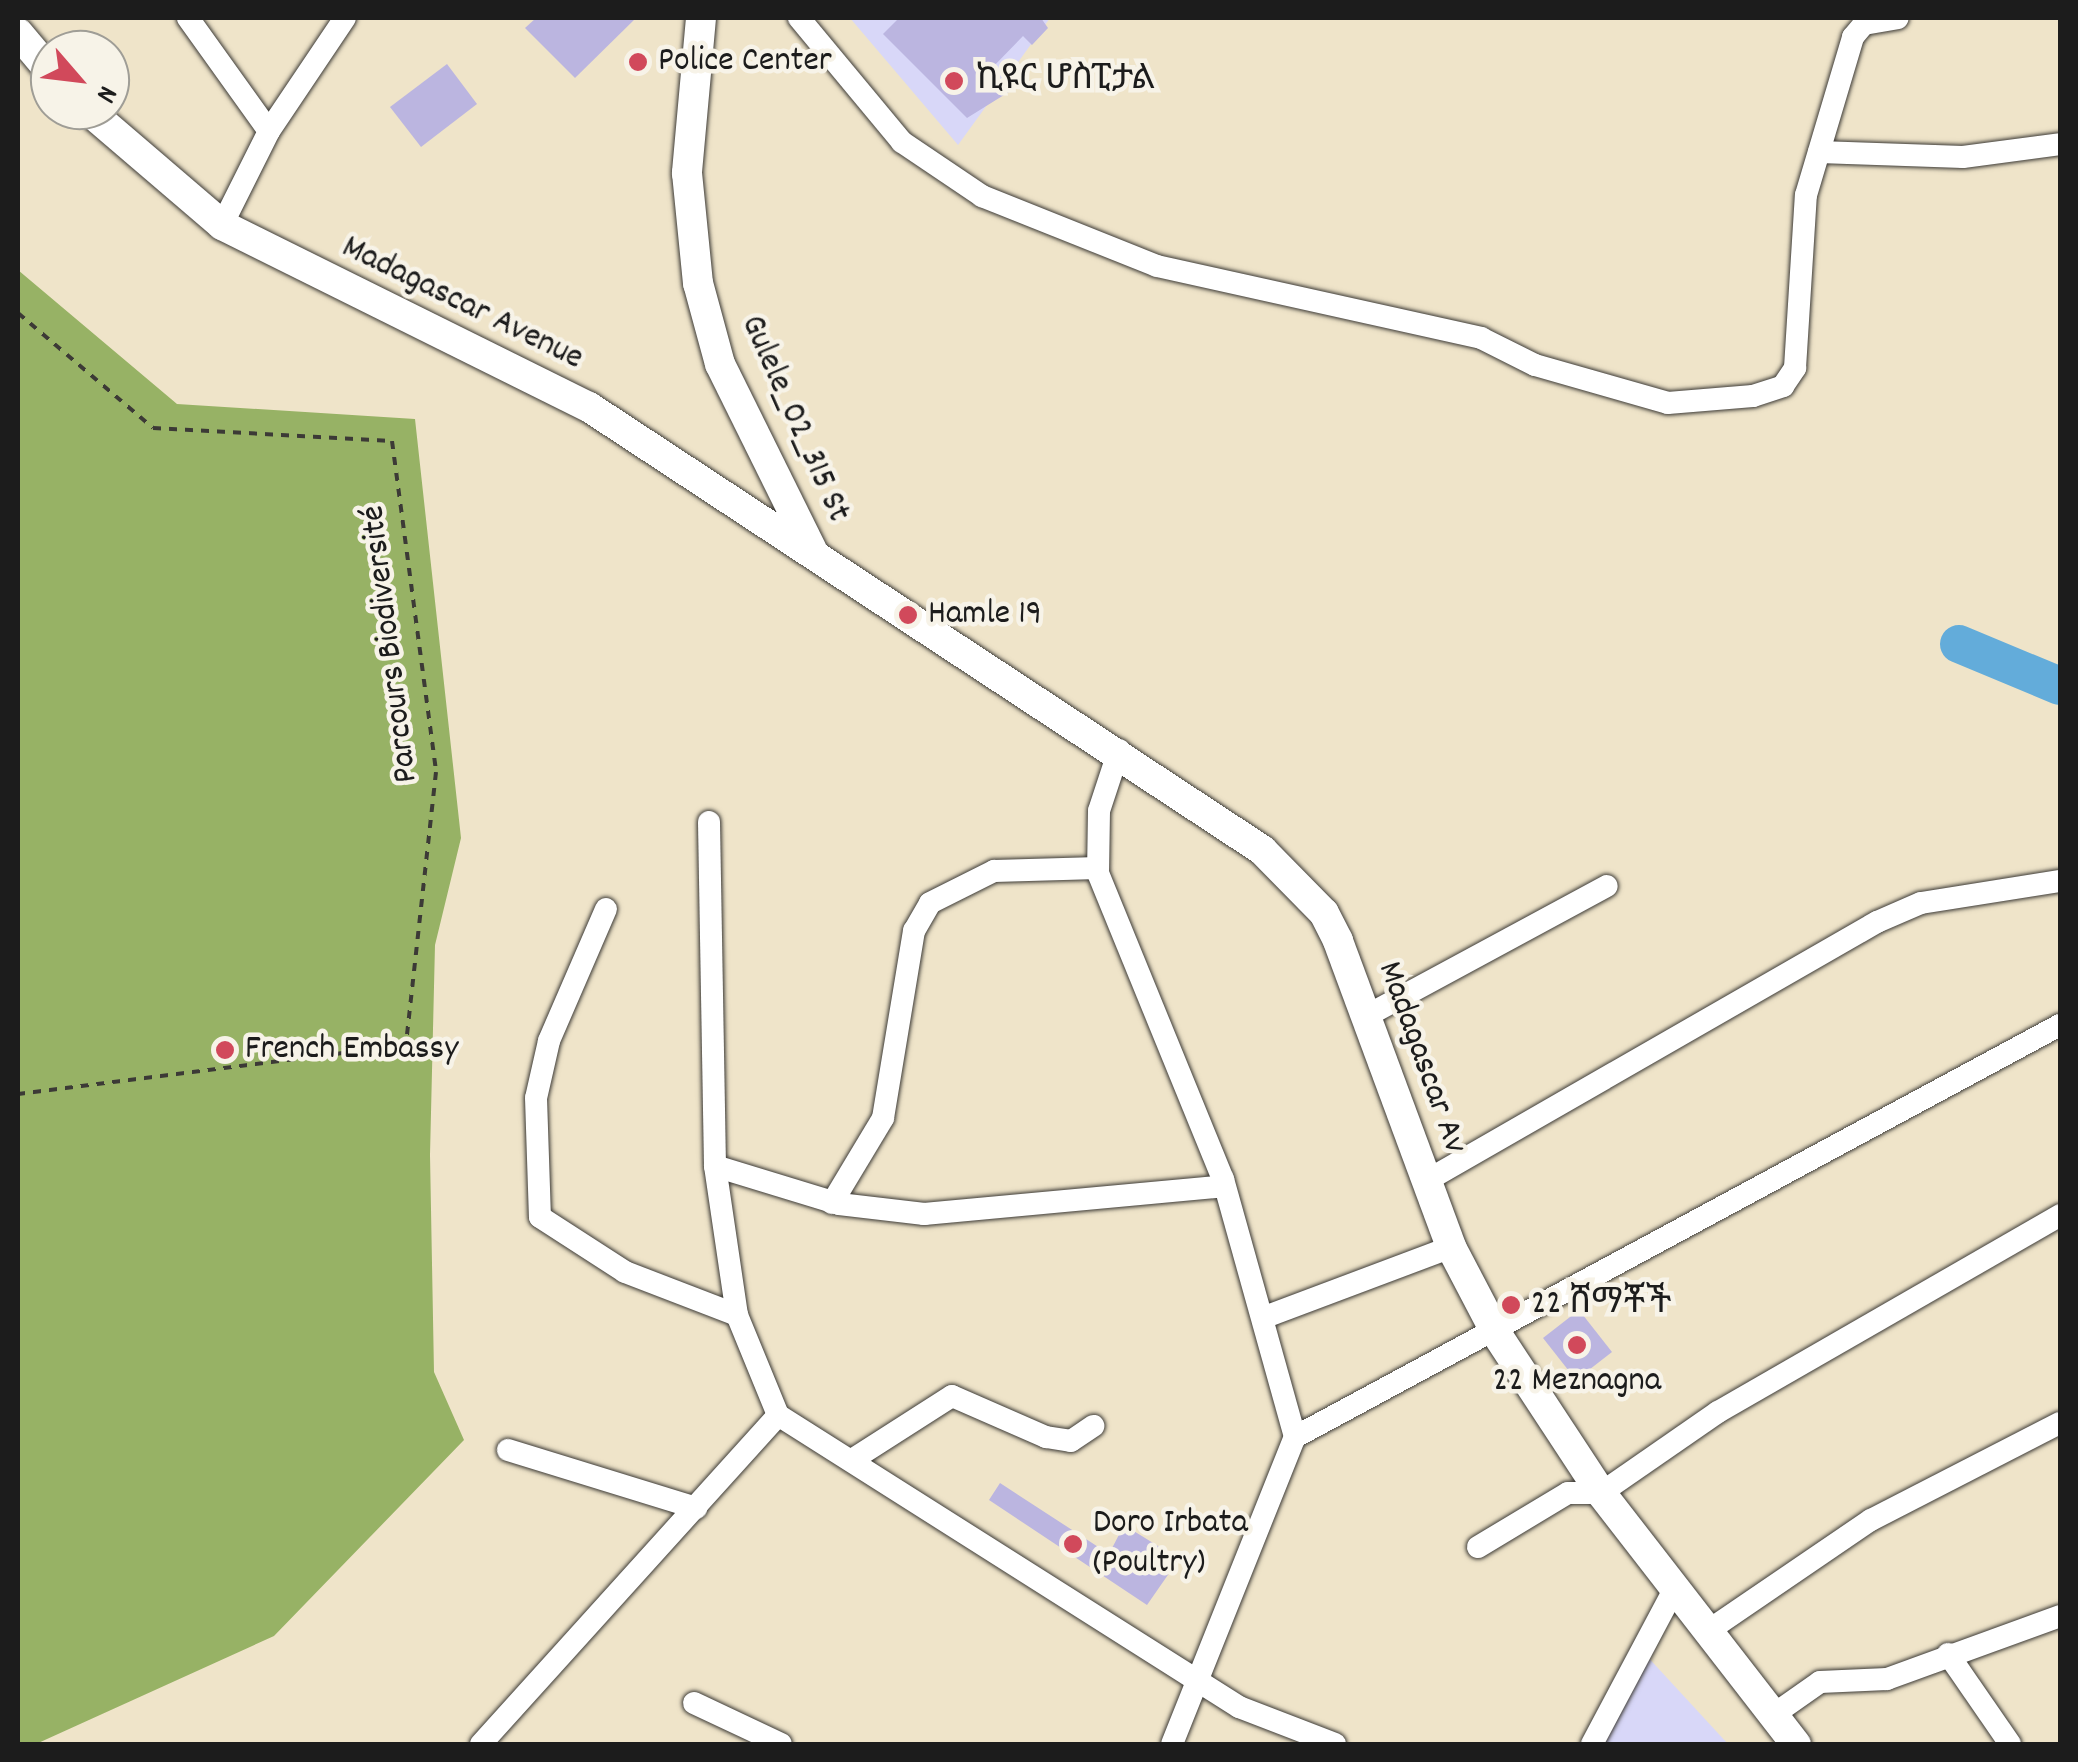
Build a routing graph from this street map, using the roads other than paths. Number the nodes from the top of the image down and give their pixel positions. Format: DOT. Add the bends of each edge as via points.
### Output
graph roads {
  1 [pos="188,18"];
  2 [pos="344,18"];
  3 [pos="701,18"];
  4 [pos="799,18"];
  5 [pos="1897,18"];
  6 [pos="111,130"];
  7 [pos="268,131"];
  8 [pos="2060,144"];
  9 [pos="1819,152"];
  10 [pos="222,225"];
  11 [pos="814,554"];
  12 [pos="1120,750"];
  13 [pos="709,822"];
  14 [pos="1098,868"];
  15 [pos="2060,881"];
  16 [pos="1607,886"];
  17 [pos="606,909"];
  18 [pos="1370,1014"];
  19 [pos="2060,1024"];
  20 [pos="716,1166"];
  21 [pos="1426,1181"];
  22 [pos="1224,1186"];
  23 [pos="832,1203"];
  24 [pos="2060,1215"];
  25 [pos="1451,1247"];
  26 [pos="737,1315"];
  27 [pos="1265,1317"];
  28 [pos="1496,1333"];
  29 [pos="778,1415"];
  30 [pos="2060,1423"];
  31 [pos="1093,1426"];
  32 [pos="1295,1436"];
  33 [pos="508,1450"];
  34 [pos="854,1458"];
  35 [pos="1601,1493"];
  36 [pos="696,1508"];
  37 [pos="1478,1547"];
  38 [pos="1675,1588"];
  39 [pos="2060,1616"];
  40 [pos="1708,1631"];
  41 [pos="1948,1654"];
  42 [pos="1194,1678"];
  43 [pos="694,1703"];
  44 [pos="1773,1715"];
  45 [pos="1307,1742"];
  46 [pos="481,1744"];
  47 [pos="781,1744"];
  48 [pos="1172,1744"];
  49 [pos="1335,1744"];
  50 [pos="1592,1744"];
  51 [pos="1796,1744"];
  52 [pos="2010,1744"];
  1 -- 7 [label="street"];
  2 -- 7 [label="street"];
  3 -- 11 [label="main road, Gulele_02_315 St" via="687,173 698,284 720,364"];
  4 -- 9 [label="street" via="902,142 982,196 1157,266 1481,338 1534,364 1668,403 1754,396 1783,386 1795,368 1804,325 1798,238"];
  5 -- 9 [label="street" via="1856,30"];
  6 -- 10 [label="main road, Madagascar Avenue"];
  7 -- 10 [label="street"];
  8 -- 9 [label="street" via="1963,156"];
  10 -- 11 [label="main road, Madagascar Avenue" via="589,407"];
  11 -- 12 [label="main road, Madagascar Av"];
  12 -- 14 [label="street" via="1099,811"];
  12 -- 18 [label="main road, Madagascar Av" via="1236,828 1324,913"];
  13 -- 20 [label="street"];
  14 -- 22 [label="street"];
  14 -- 23 [label="street" via="994,871 922,914 890,1098"];
  15 -- 21 [label="street" via="1921,903 1878,922"];
  16 -- 18 [label="street"];
  17 -- 26 [label="street" via="536,1098 540,1217 625,1272"];
  18 -- 21 [label="main road, Madagascar Av"];
  19 -- 28 [label="street"];
  20 -- 23 [label="street"];
  20 -- 26 [label="street"];
  21 -- 25 [label="main road, Madagascar Av"];
  22 -- 23 [label="street" via="924,1214"];
  22 -- 27 [label="street"];
  24 -- 35 [label="street" via="1718,1412"];
  25 -- 27 [label="street"];
  25 -- 28 [label="main road, Madagascar Av"];
  26 -- 29 [label="street"];
  27 -- 32 [label="street"];
  28 -- 32 [label="street"];
  28 -- 35 [label="main road, Madagascar Av"];
  29 -- 34 [label="street"];
  29 -- 36 [label="street"];
  30 -- 40 [label="street" via="1871,1520"];
  31 -- 34 [label="street" via="1071,1441 1046,1437 952,1396"];
  32 -- 42 [label="street"];
  33 -- 36 [label="street"];
  34 -- 42 [label="street"];
  35 -- 37 [label="street" via="1568,1493"];
  35 -- 38 [label="main road, Madagascar Av"];
  36 -- 46 [label="street"];
  38 -- 40 [label="main road, Madagascar Av"];
  38 -- 50 [label="street"];
  39 -- 41 [label="street"];
  40 -- 44 [label="main road, Madagascar Av"];
  41 -- 44 [label="street" via="1887,1679 1820,1682"];
  41 -- 52 [label="street"];
  42 -- 45 [label="street"];
  42 -- 48 [label="street"];
  43 -- 47 [label="street"];
  44 -- 51 [label="main road, Madagascar Av"];
  45 -- 49 [label="street"];
}
